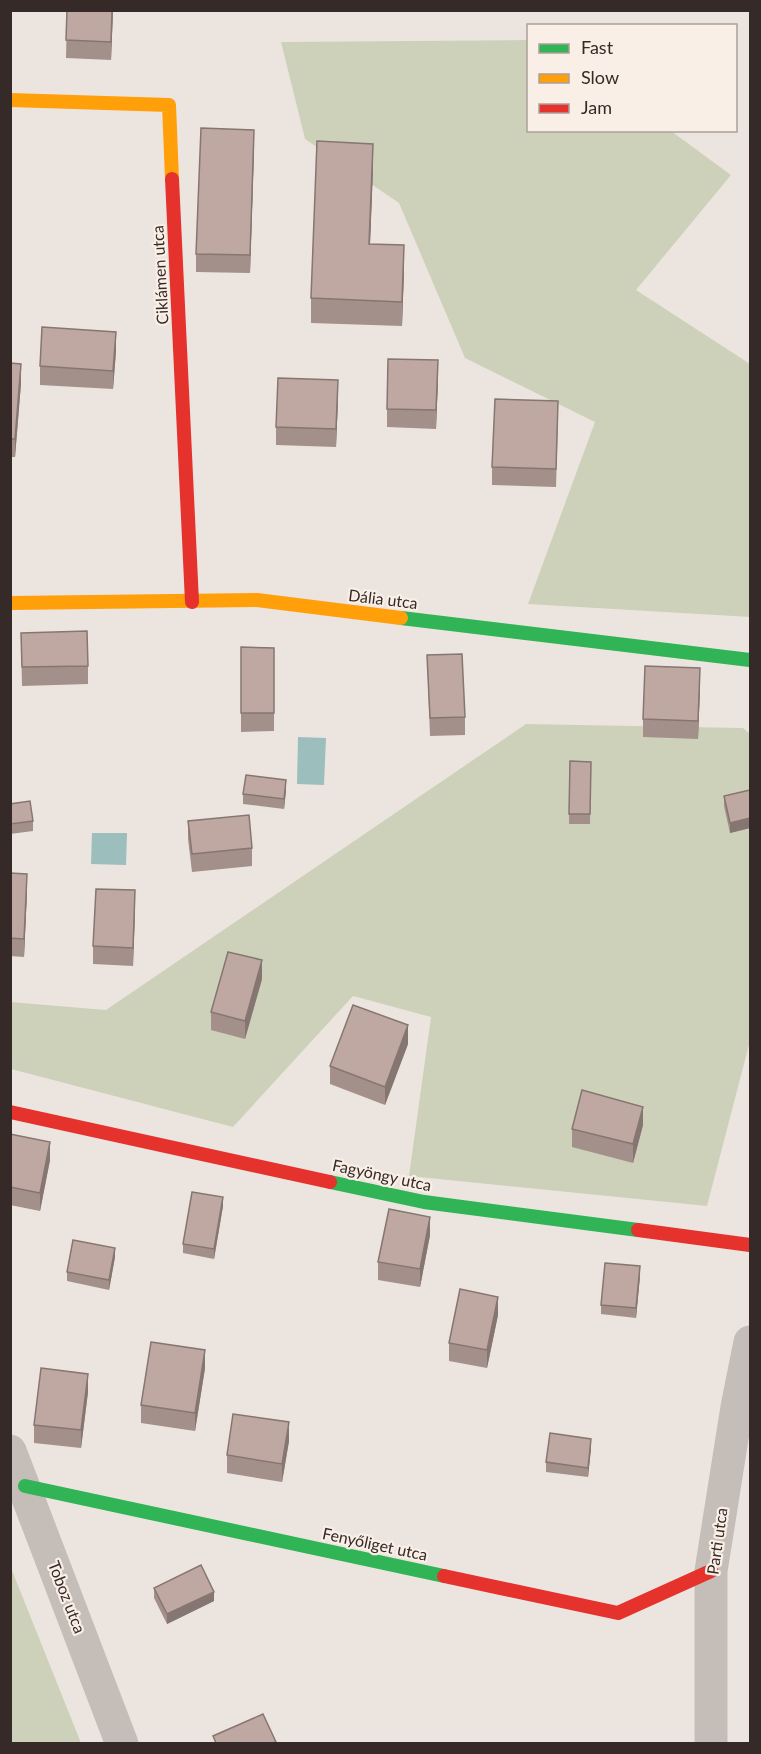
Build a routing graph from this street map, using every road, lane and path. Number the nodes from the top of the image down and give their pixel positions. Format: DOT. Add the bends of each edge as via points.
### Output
graph roads {
  1 [pos="10,100"];
  2 [pos="192,602"];
  3 [pos="10,603"];
  4 [pos="750,660"];
  5 [pos="10,1112"];
  6 [pos="750,1245"];
  7 [pos="750,1342"];
  8 [pos="10,1451"];
  9 [pos="25,1486"];
  10 [pos="711,1571"];
  11 [pos="122,1743"];
  12 [pos="711,1743"];
  1 -- 2 [label="street, Ciklámen utca" via="169,105"];
  2 -- 3 [label="street, Dália utca"];
  2 -- 4 [label="street, Dália utca" via="257,600"];
  5 -- 6 [label="street, Fagyöngy utca" via="424,1202"];
  7 -- 10 [label="street, Parti utca"];
  8 -- 9 [label="street, Toboz utca"];
  9 -- 10 [label="street, Fenyőliget utca" via="618,1613"];
  9 -- 11 [label="street, Toboz utca"];
  10 -- 12 [label="street, Parti utca"];
}
